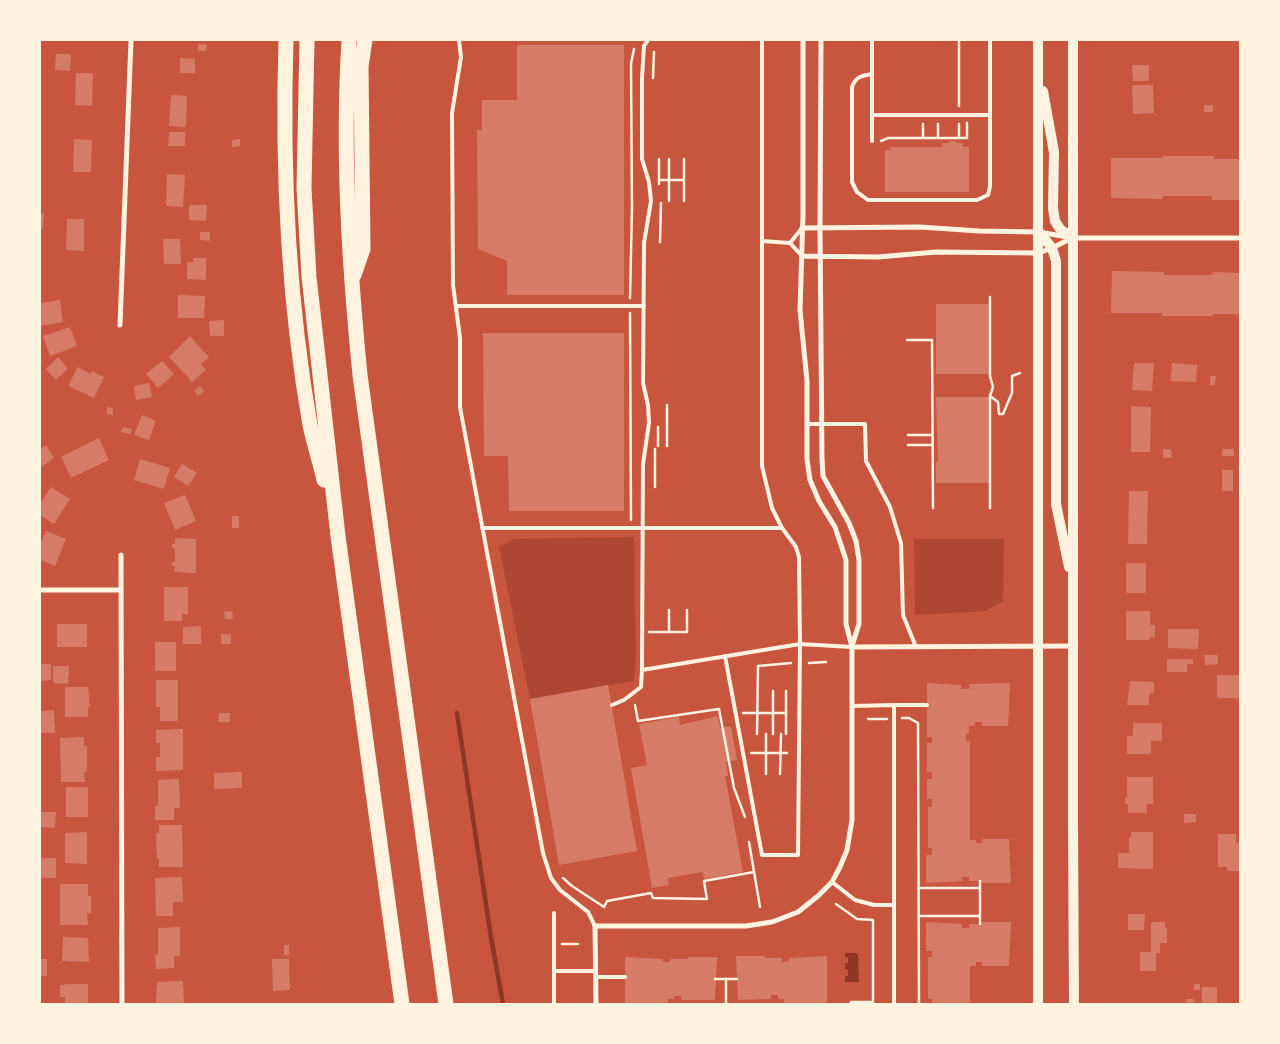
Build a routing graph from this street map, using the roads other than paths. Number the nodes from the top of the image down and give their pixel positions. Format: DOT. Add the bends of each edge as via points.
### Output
graph roads {
  1 [pos="131,40"];
  2 [pos="286,40"];
  3 [pos="307,40"];
  4 [pos="349,40"];
  5 [pos="365,40"];
  6 [pos="459,40"];
  7 [pos="648,40"];
  8 [pos="762,40"];
  9 [pos="803,40"];
  10 [pos="821,40"];
  11 [pos="872,40"];
  12 [pos="990,40"];
  13 [pos="1038,40"];
  14 [pos="1073,40"];
  15 [pos="1038,61"];
  16 [pos="872,74"];
  17 [pos="872,115"];
  18 [pos="990,115"];
  19 [pos="872,141"];
  20 [pos="802,228"];
  21 [pos="820,228"];
  22 [pos="1039,232"];
  23 [pos="1073,238"];
  24 [pos="1240,238"];
  25 [pos="762,242"];
  26 [pos="790,243"];
  27 [pos="1052,248"];
  28 [pos="1039,253"];
  29 [pos="802,256"];
  30 [pos="820,256"];
  31 [pos="351,284"];
  32 [pos="456,306"];
  33 [pos="644,306"];
  34 [pos="120,325"];
  35 [pos="808,424"];
  36 [pos="822,424"];
  37 [pos="482,528"];
  38 [pos="643,528"];
  39 [pos="782,528"];
  40 [pos="338,536"];
  41 [pos="121,555"];
  42 [pos="40,590"];
  43 [pos="121,590"];
  44 [pos="1074,592"];
  45 [pos="800,644"];
  46 [pos="1039,646"];
  47 [pos="1073,646"];
  48 [pos="852,647"];
  49 [pos="916,647"];
  50 [pos="725,656"];
  51 [pos="642,670"];
  52 [pos="612,705"];
  53 [pos="894,705"];
  54 [pos="927,705"];
  55 [pos="852,706"];
  56 [pos="832,882"];
  57 [pos="894,905"];
  58 [pos="554,912"];
  59 [pos="595,926"];
  60 [pos="554,971"];
  61 [pos="595,974"];
  62 [pos="1038,975"];
  63 [pos="625,978"];
  64 [pos="122,1004"];
  65 [pos="402,1004"];
  66 [pos="446,1004"];
  67 [pos="554,1004"];
  68 [pos="596,1004"];
  69 [pos="894,1004"];
  70 [pos="1038,1004"];
  71 [pos="1044,1004"];
  72 [pos="1074,1004"];
  1 -- 34 [label="street"];
  2 -- 40 [label="highway" via="285,122 292,284 310,427"];
  3 -- 40 [label="highway" via="304,188 309,267"];
  4 -- 31 [label="highway" via="345,165"];
  5 -- 31 [label="highway" via="361,66 363,249"];
  6 -- 32 [label="lane" via="461,57 452,113 453,285"];
  7 -- 33 [label="lane" via="643,52 642,78 642,159 649,182 650,201 644,243"];
  8 -- 25 [label="lane"];
  9 -- 20 [label="street"];
  10 -- 21 [label="street"];
  11 -- 16 [label="lane"];
  12 -- 18 [label="lane"];
  13 -- 15 [label="main road"];
  14 -- 23 [label="main road"];
  15 -- 22 [label="main road"];
  15 -- 23 [label="main road" via="1054,152 1055,221"];
  16 -- 17 [label="lane"];
  16 -- 18 [label="lane" via="860,76 852,87 852,182 857,192 868,200 977,200 988,195"];
  17 -- 18 [label="lane"];
  17 -- 19 [label="lane"];
  20 -- 21 [label="street"];
  20 -- 26 [label="lane"];
  20 -- 29 [label="street"];
  21 -- 22 [label="street" via="920,227"];
  21 -- 30 [label="street"];
  22 -- 23 [label="street"];
  22 -- 27 [label="main road"];
  22 -- 28 [label="main road"];
  23 -- 24 [label="street"];
  23 -- 27 [label="street"];
  23 -- 44 [label="main road"];
  25 -- 26 [label="lane"];
  25 -- 39 [label="lane" via="762,466 772,508"];
  26 -- 29 [label="lane"];
  27 -- 28 [label="street"];
  27 -- 44 [label="main road" via="1056,261 1056,504"];
  28 -- 30 [label="street"];
  28 -- 46 [label="main road"];
  29 -- 30 [label="street"];
  29 -- 35 [label="street" via="800,310 808,381"];
  30 -- 36 [label="street"];
  31 -- 66 [label="highway" via="360,375"];
  32 -- 33 [label="lane"];
  32 -- 37 [label="lane" via="460,338 460,407"];
  33 -- 38 [label="lane" via="643,383 649,423 643,464"];
  35 -- 36 [label="lane"];
  35 -- 48 [label="street" via="810,480 834,527 846,560 846,624"];
  36 -- 48 [label="street" via="823,476 850,523 859,560 859,624"];
  36 -- 49 [label="lane" via="865,424 866,461 890,507 902,543 903,614"];
  37 -- 38 [label="lane"];
  37 -- 59 [label="lane" via="543,853 551,878 560,890 588,912"];
  38 -- 39 [label="lane"];
  38 -- 51 [label="lane"];
  39 -- 45 [label="lane" via="799,557"];
  40 -- 65 [label="highway"];
  41 -- 43 [label="street"];
  42 -- 43 [label="street"];
  43 -- 64 [label="street"];
  44 -- 47 [label="main road"];
  45 -- 48 [label="lane"];
  45 -- 50 [label="lane"];
  45 -- 50 [label="lane" via="798,855 762,855"];
  46 -- 47 [label="street"];
  46 -- 49 [label="street"];
  46 -- 62 [label="main road"];
  47 -- 72 [label="main road"];
  48 -- 49 [label="street"];
  48 -- 55 [label="street"];
  50 -- 51 [label="lane"];
  51 -- 52 [label="lane" via="640,687"];
  53 -- 54 [label="lane"];
  53 -- 55 [label="lane"];
  53 -- 57 [label="lane"];
  55 -- 56 [label="street" via="852,820 847,850"];
  56 -- 57 [label="lane" via="855,900 874,905"];
  56 -- 59 [label="street" via="798,912 772,922 746,926"];
  57 -- 69 [label="lane"];
  58 -- 60 [label="lane"];
  59 -- 61 [label="street"];
  60 -- 61 [label="lane"];
  60 -- 67 [label="lane"];
  61 -- 63 [label="lane"];
  61 -- 68 [label="street"];
  62 -- 70 [label="main road"];
  62 -- 71 [label="main road"];
}
